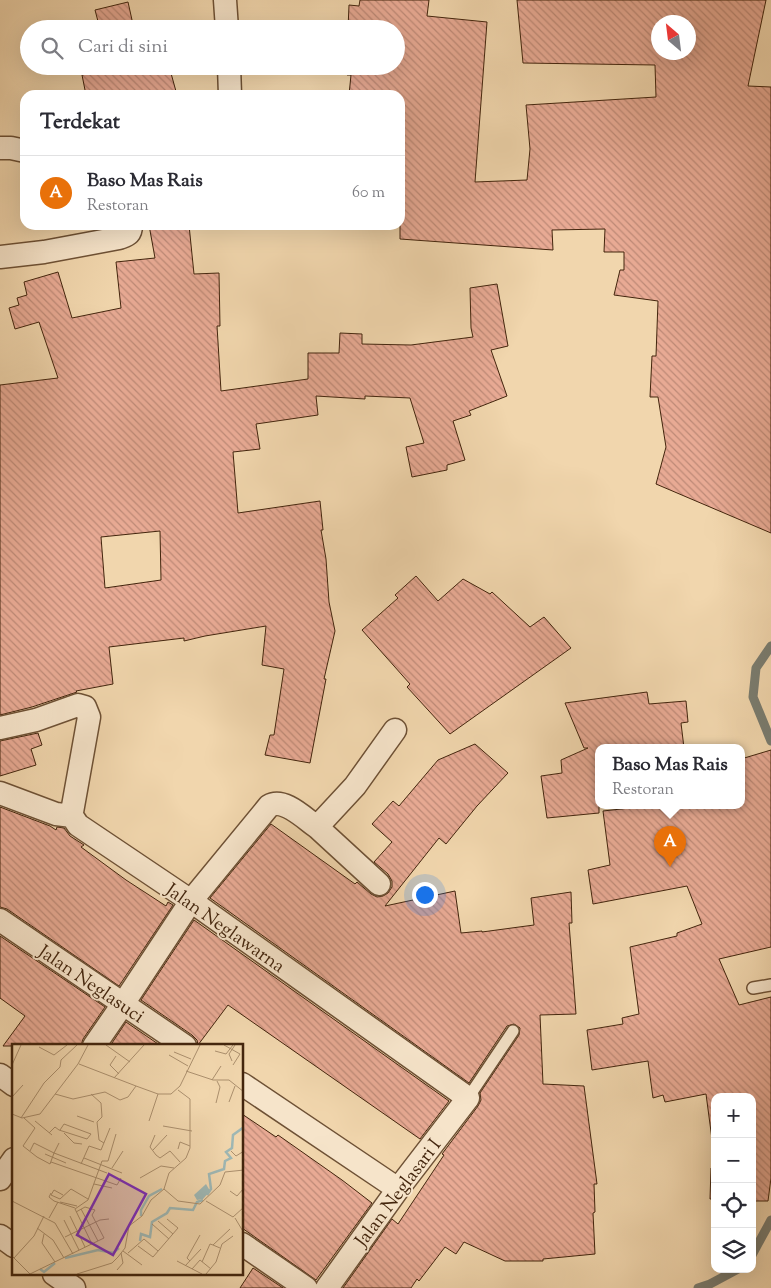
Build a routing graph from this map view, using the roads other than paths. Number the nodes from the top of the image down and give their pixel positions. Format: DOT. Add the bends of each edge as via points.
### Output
graph roads {
  1 [pos="225,0"];
  2 [pos="226,20"];
  3 [pos="229,75"];
  4 [pos="230,90"];
  5 [pos="0,148"];
  6 [pos="20,150"];
  7 [pos="131,230"];
  8 [pos="0,258"];
  9 [pos="0,728"];
  10 [pos="395,730"];
  11 [pos="0,793"];
  12 [pos="72,816"];
  13 [pos="317,827"];
  14 [pos="379,884"];
  15 [pos="190,901"];
  16 [pos="0,920"];
  17 [pos="771,985"];
  18 [pos="753,988"];
  19 [pos="123,1004"];
  20 [pos="513,1031"];
  21 [pos="95,1044"];
  22 [pos="182,1044"];
  23 [pos="0,1075"];
  24 [pos="12,1084"];
  25 [pos="244,1085"];
  26 [pos="468,1098"];
  27 [pos="12,1163"];
  28 [pos="0,1179"];
  29 [pos="398,1188"];
  30 [pos="0,1236"];
  31 [pos="12,1245"];
  32 [pos="244,1245"];
  33 [pos="57,1276"];
  34 [pos="74,1288"];
  35 [pos="306,1288"];
  36 [pos="327,1288"];
  1 -- 2 [label="street"];
  3 -- 4 [label="street"];
  5 -- 6 [label="street"];
  7 -- 8 [label="street" via="129,235 119,238"];
  9 -- 12 [label="street" via="36,720 78,704 84,707 89,717"];
  10 -- 13 [label="street" via="355,786"];
  11 -- 12 [label="street" via="56,814"];
  12 -- 15 [label="street, Jalan Neglawarna" via="78,825"];
  13 -- 14 [label="street"];
  13 -- 15 [label="street" via="287,807 271,804"];
  15 -- 19 [label="street"];
  15 -- 26 [label="street, Jalan Neglawarna"];
  16 -- 19 [label="street, Jalan Neglasuci"];
  17 -- 18 [label="lane"];
  19 -- 21 [label="street"];
  19 -- 22 [label="street, Jalan Neglasuci"];
  20 -- 26 [label="lane"];
  23 -- 24 [label="street"];
  25 -- 29 [label="street"];
  26 -- 29 [label="street, Jalan Neglasari I"];
  27 -- 28 [label="street"];
  29 -- 36 [label="street, Jalan Neglasari I"];
  30 -- 31 [label="street"];
  32 -- 35 [label="street"];
  33 -- 34 [label="street"];
}
